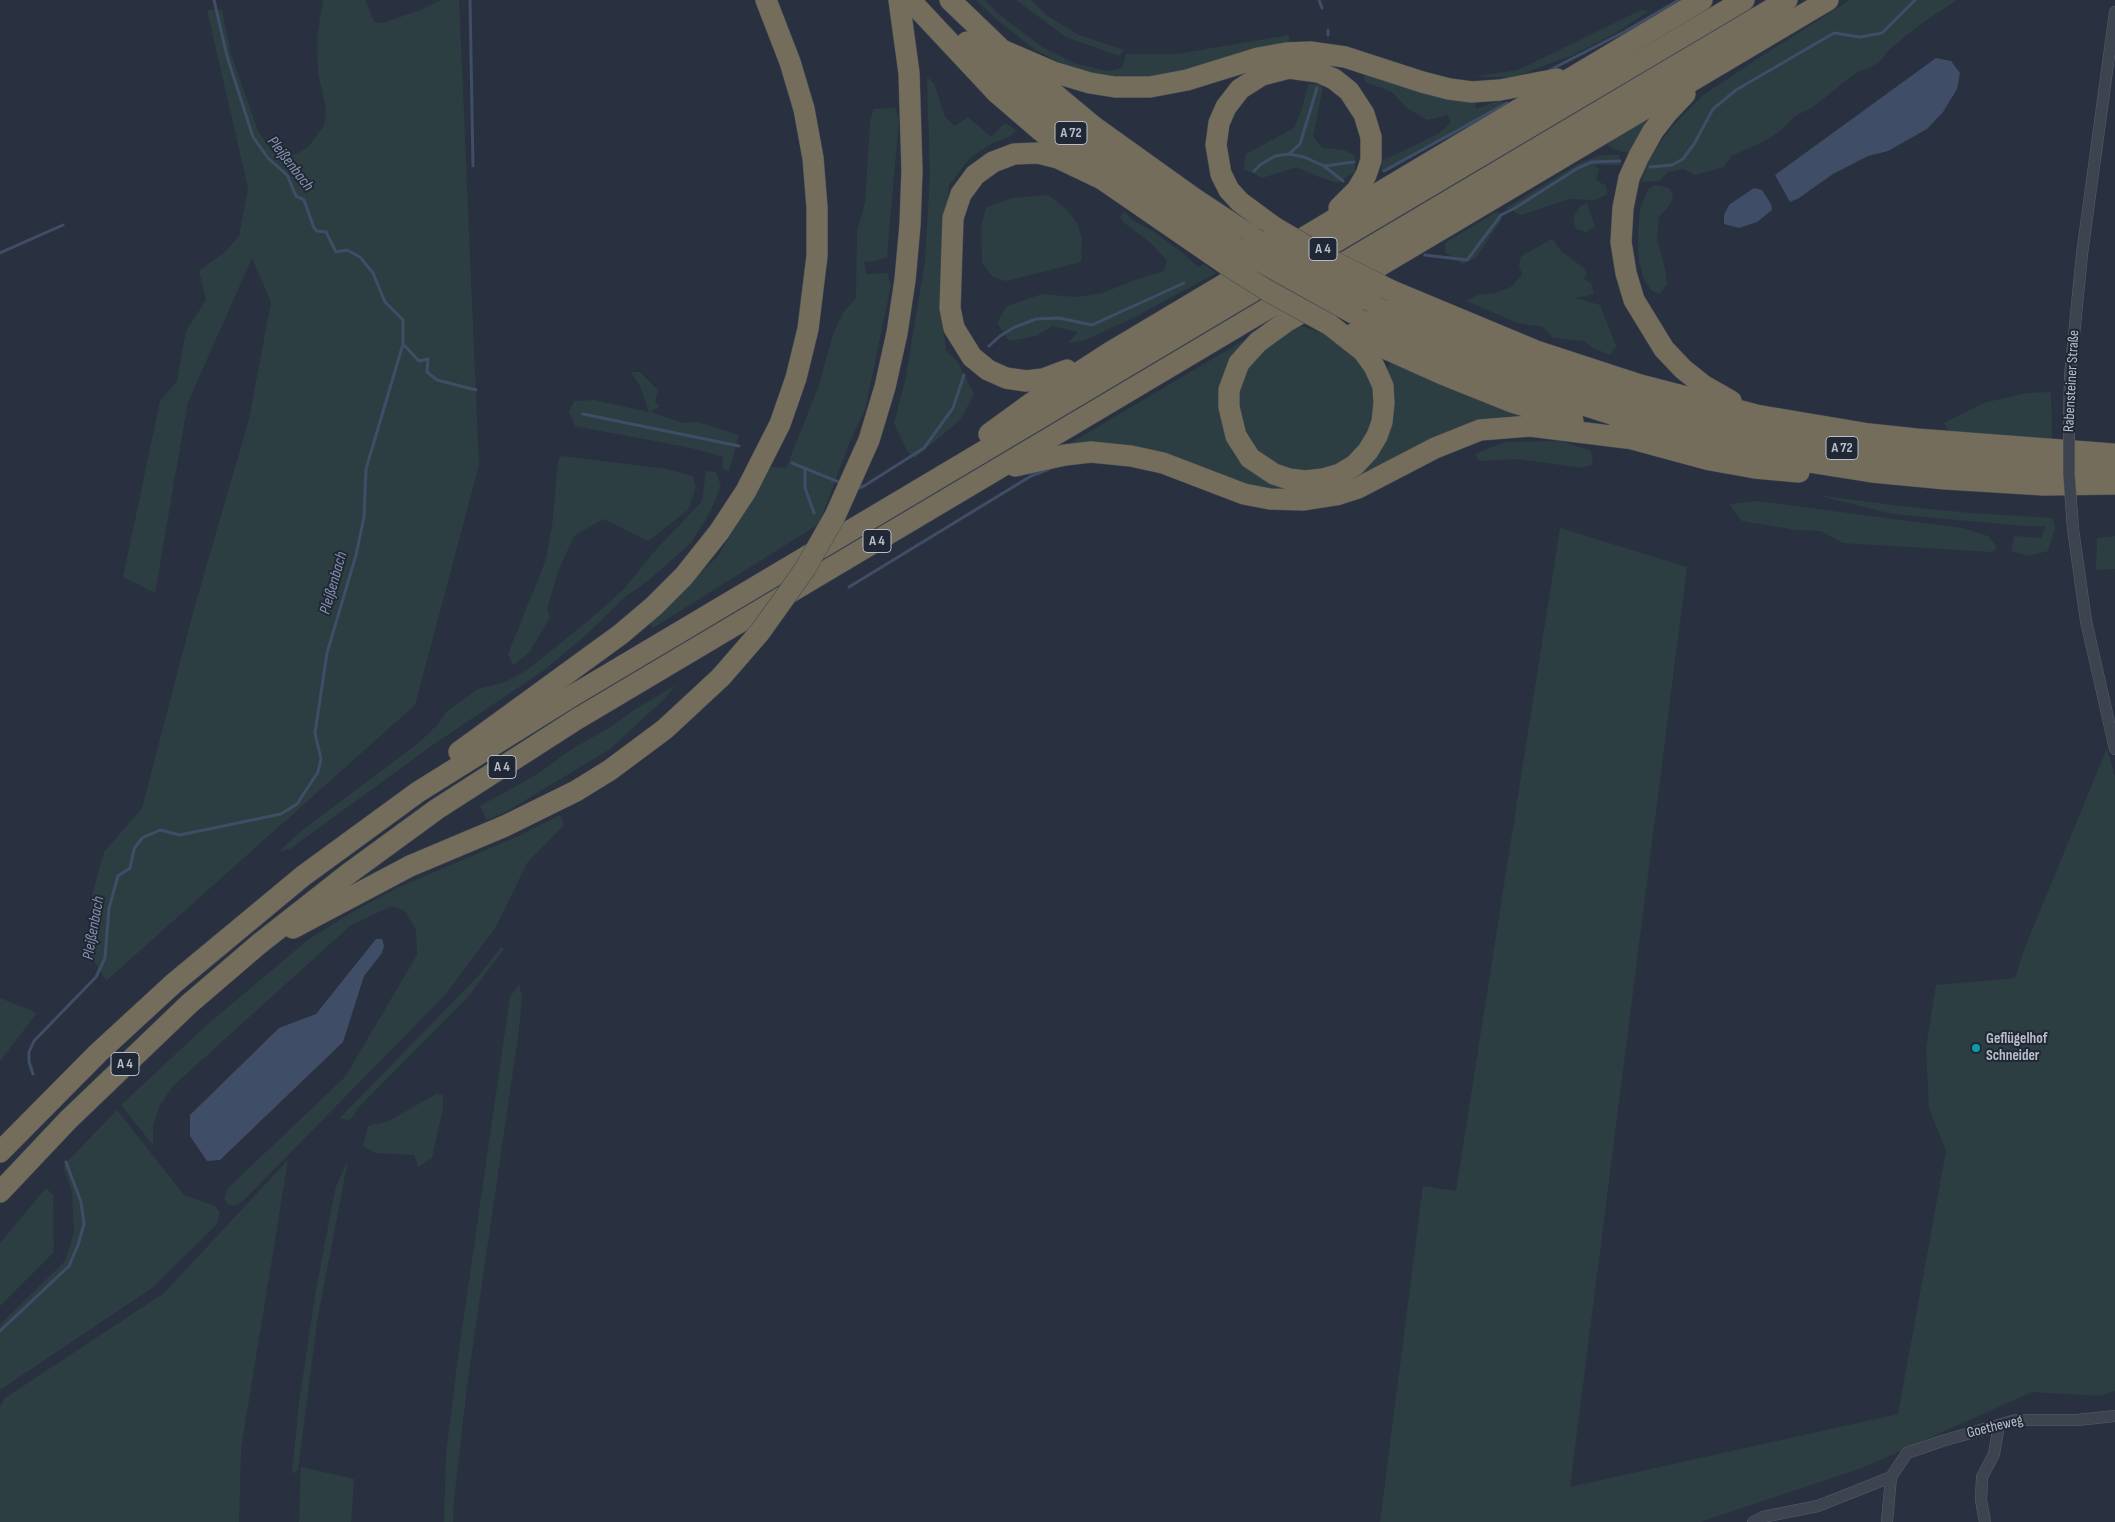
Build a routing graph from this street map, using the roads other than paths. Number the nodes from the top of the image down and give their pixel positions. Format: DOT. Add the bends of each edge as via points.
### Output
graph roads {
  1 [pos="766,0"];
  2 [pos="899,0"];
  3 [pos="910,0"];
  4 [pos="923,0"];
  5 [pos="950,0"];
  6 [pos="1702,0"];
  7 [pos="1744,0"];
  8 [pos="1787,0"];
  9 [pos="1828,0"];
  10 [pos="2115,12"];
  11 [pos="1002,50"];
  12 [pos="1707,72"];
  13 [pos="1577,74"];
  14 [pos="1102,179"];
  15 [pos="1301,239"];
  16 [pos="1231,256"];
  17 [pos="1330,324"];
  18 [pos="1109,353"];
  19 [pos="1756,415"];
  20 [pos="1626,438"];
  21 [pos="2115,454"];
  22 [pos="2115,466"];
  23 [pos="995,471"];
  24 [pos="1872,472"];
  25 [pos="2115,484"];
  26 [pos="903,499"];
  27 [pos="2115,749"];
  28 [pos="418,792"];
  29 [pos="259,944"];
  30 [pos="0,1152"];
  31 [pos="0,1192"];
  32 [pos="2115,1416"];
  33 [pos="1999,1425"];
  34 [pos="1891,1478"];
  35 [pos="1753,1522"];
  36 [pos="1887,1522"];
  37 [pos="1986,1522"];
  1 -- 28 [label="highway" via="804,109 817,207 817,256 808,329 780,424 746,491 720,532 684,576 621,634 456,753"];
  2 -- 29 [label="highway, bridge" via="909,73 912,170 905,280 891,361 869,440 835,516 805,569 760,632 721,677 664,730 610,770 576,791 505,826 410,866"];
  3 -- 14 [label="highway" via="997,92"];
  4 -- 16 [label="highway, A 72" via="1010,82 1083,143 1184,215"];
  5 -- 11 [label="highway, A 72"];
  6 -- 13 [label="highway"];
  7 -- 26 [label="highway, A 4"];
  8 -- 23 [label="highway, A 4"];
  9 -- 12 [label="highway"];
  10 -- 27 [label="street, Rabensteiner Straße, bridge" via="2082,254 2069,421 2073,528 2086,621"];
  11 -- 13 [label="highway" via="1053,72 1114,87 1150,87 1187,80 1258,58 1310,52 1345,57 1422,82 1472,92 1500,90"];
  11 -- 22 [label="highway, A 72, bridge" via="1135,158 1254,238 1372,302 1576,385 1714,424 1808,442 1922,458 2051,466"];
  12 -- 17 [label="highway" via="1287,321 1258,342 1239,363 1229,390 1229,407 1236,436 1250,458 1274,474 1305,481 1340,474 1355,465 1377,436 1384,403 1382,386 1374,366 1364,351"];
  12 -- 19 [label="highway" via="1667,112 1639,156 1629,178 1621,242 1634,300 1664,349 1703,385"];
  13 -- 15 [label="highway"];
  14 -- 16 [label="highway"];
  14 -- 18 [label="highway" via="1058,158 1038,153 1014,154 992,162 975,175 962,194 953,218 950,308 954,328 972,357 988,370 1006,378 1042,379"];
  15 -- 18 [label="highway"];
  15 -- 19 [label="highway, bridge" via="1345,204 1357,190 1371,160 1371,137 1364,114 1349,91 1318,72 1289,68 1262,75 1240,89 1219,123 1216,145 1221,174 1240,202 1274,227 1332,261 1392,291 1536,351 1640,385"];
  16 -- 17 [label="highway, bridge" via="1268,291"];
  16 -- 24 [label="highway, A 72, bridge" via="1444,355 1515,383 1711,442"];
  17 -- 20 [label="highway" via="1512,402"];
  18 -- 26 [label="highway" via="1033,402"];
  19 -- 21 [label="highway" via="1907,438"];
  20 -- 23 [label="highway" via="1530,426 1480,430 1435,448 1358,488 1304,500 1244,494 1163,463 1091,452"];
  20 -- 24 [label="highway" via="1755,468 1797,472"];
  23 -- 29 [label="highway, A 4" via="505,764 348,874"];
  24 -- 25 [label="highway, A 72" via="2036,484"];
  26 -- 28 [label="highway, A 4" via="572,696"];
  28 -- 30 [label="highway, A 4" via="303,876 174,983 98,1053"];
  29 -- 31 [label="highway, A 4" via="146,1043"];
  32 -- 33 [label="street, Goetheweg" via="2016,1420"];
  33 -- 34 [label="street, Goetheweg" via="1907,1453"];
  33 -- 37 [label="street" via="1994,1454 1982,1477 1981,1500"];
  34 -- 35 [label="street" via="1818,1506"];
  34 -- 36 [label="street, Goetheweg"];
}
